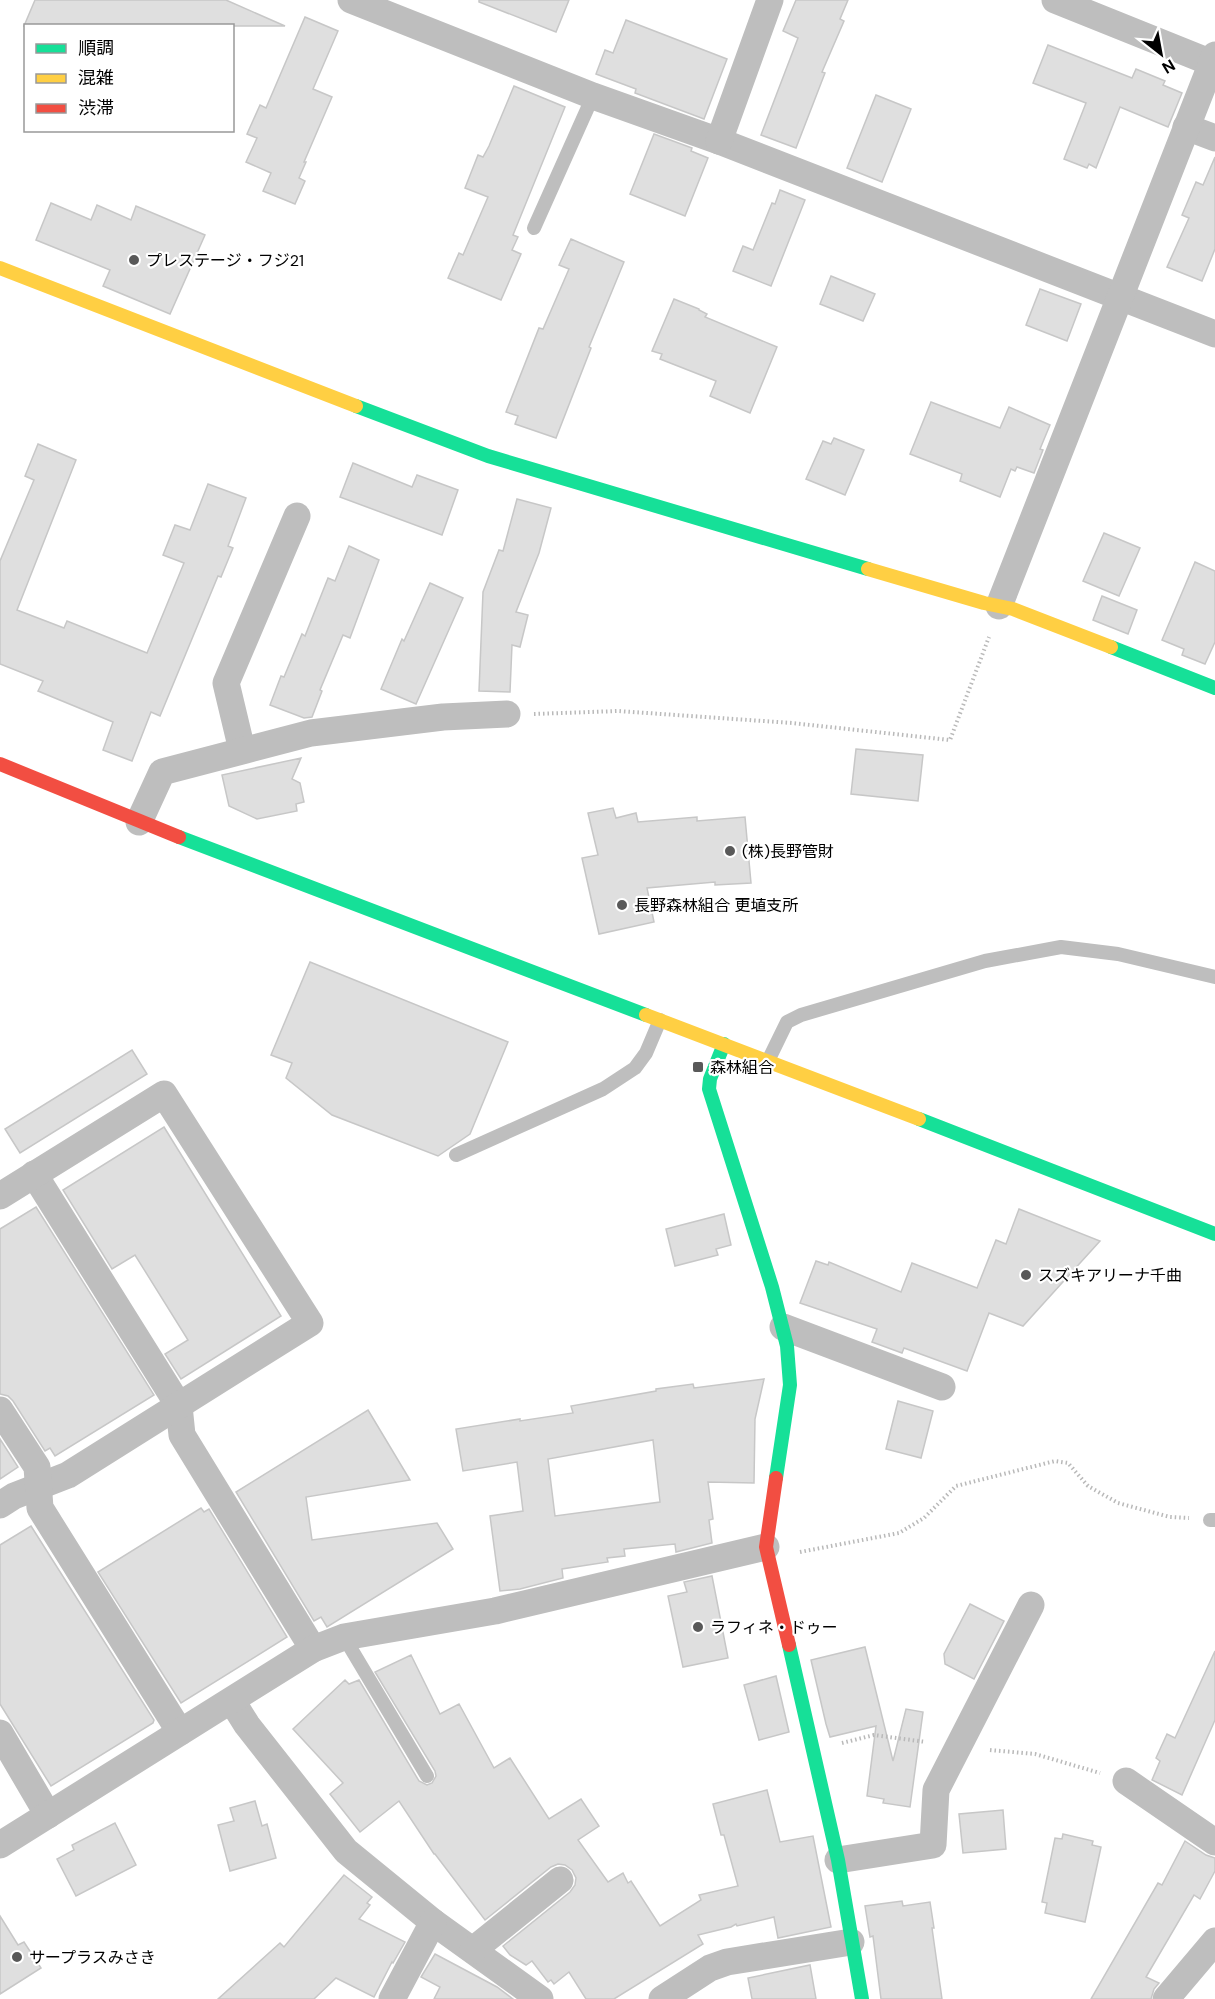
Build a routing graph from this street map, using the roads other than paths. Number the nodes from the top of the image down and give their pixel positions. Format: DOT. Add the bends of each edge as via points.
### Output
graph roads {
  1 [pos="351,0"];
  2 [pos="770,0"];
  3 [pos="1055,0"];
  4 [pos="1213,59"];
  5 [pos="593,96"];
  6 [pos="1186,127"];
  7 [pos="1215,138"];
  8 [pos="719,141"];
  9 [pos="534,228"];
  10 [pos="0,268"];
  11 [pos="1121,296"];
  12 [pos="1215,334"];
  13 [pos="297,516"];
  14 [pos="999,606"];
  15 [pos="1215,688"];
  16 [pos="507,714"];
  17 [pos="242,750"];
  18 [pos="3,772"];
  19 [pos="139,822"];
  20 [pos="1215,977"];
  21 [pos="660,1020"];
  22 [pos="724,1044"];
  23 [pos="768,1061"];
  24 [pos="456,1155"];
  25 [pos="34,1174"];
  26 [pos="0,1196"];
  27 [pos="1215,1234"];
  28 [pos="783,1328"];
  29 [pos="942,1387"];
  30 [pos="179,1406"];
  31 [pos="0,1410"];
  32 [pos="38,1486"];
  33 [pos="0,1505"];
  34 [pos="766,1547"];
  35 [pos="1031,1605"];
  36 [pos="344,1637"];
  37 [pos="313,1649"];
  38 [pos="232,1701"];
  39 [pos="180,1732"];
  40 [pos="0,1733"];
  41 [pos="427,1776"];
  42 [pos="1126,1781"];
  43 [pos="48,1815"];
  44 [pos="1215,1842"];
  45 [pos="0,1845"];
  46 [pos="838,1860"];
  47 [pos="560,1880"];
  48 [pos="433,1922"];
  49 [pos="1215,1941"];
  50 [pos="851,1942"];
  51 [pos="473,1950"];
  52 [pos="392,1999"];
  53 [pos="540,1999"];
  54 [pos="662,1999"];
  55 [pos="862,1999"];
  56 [pos="1166,1999"];
  1 -- 5 [label="street"];
  2 -- 8 [label="street"];
  3 -- 4 [label="street"];
  4 -- 6 [label="street"];
  5 -- 8 [label="street"];
  5 -- 9 [label="lane"];
  6 -- 7 [label="street"];
  6 -- 11 [label="street"];
  8 -- 11 [label="street"];
  10 -- 14 [label="street" via="488,456"];
  11 -- 12 [label="street"];
  11 -- 14 [label="street"];
  13 -- 17 [label="street" via="226,683"];
  14 -- 15 [label="street"];
  16 -- 17 [label="street" via="443,717 311,733"];
  17 -- 19 [label="street" via="162,772"];
  18 -- 19 [label="street"];
  19 -- 21 [label="street"];
  20 -- 23 [label="lane" via="1118,954 1061,947 985,962 801,1015 787,1022"];
  21 -- 22 [label="street"];
  21 -- 24 [label="lane" via="646,1053 634,1068 603,1089"];
  22 -- 23 [label="street"];
  22 -- 28 [label="street" via="710,1078 710,1089"];
  23 -- 27 [label="street"];
  25 -- 26 [label="street"];
  25 -- 30 [label="street"];
  25 -- 30 [label="street" via="164,1094 310,1323"];
  28 -- 29 [label="street"];
  28 -- 34 [label="street" via="790,1385"];
  30 -- 32 [label="street" via="68,1475"];
  30 -- 37 [label="street" via="182,1435"];
  31 -- 32 [label="street" via="37,1467"];
  32 -- 33 [label="street"];
  32 -- 39 [label="street" via="40,1508"];
  34 -- 36 [label="street" via="495,1611"];
  34 -- 46 [label="street"];
  35 -- 46 [label="street" via="936,1790 933,1845"];
  36 -- 37 [label="street"];
  36 -- 41 [label="lane"];
  37 -- 38 [label="street"];
  38 -- 39 [label="street"];
  38 -- 48 [label="street" via="346,1851"];
  39 -- 43 [label="street"];
  40 -- 43 [label="street"];
  42 -- 44 [label="street"];
  43 -- 45 [label="street"];
  46 -- 50 [label="street"];
  47 -- 51 [label="street"];
  48 -- 51 [label="street"];
  48 -- 52 [label="street"];
  49 -- 56 [label="street"];
  50 -- 54 [label="street" via="727,1962 710,1968"];
  50 -- 55 [label="street"];
  51 -- 53 [label="street"];
}
